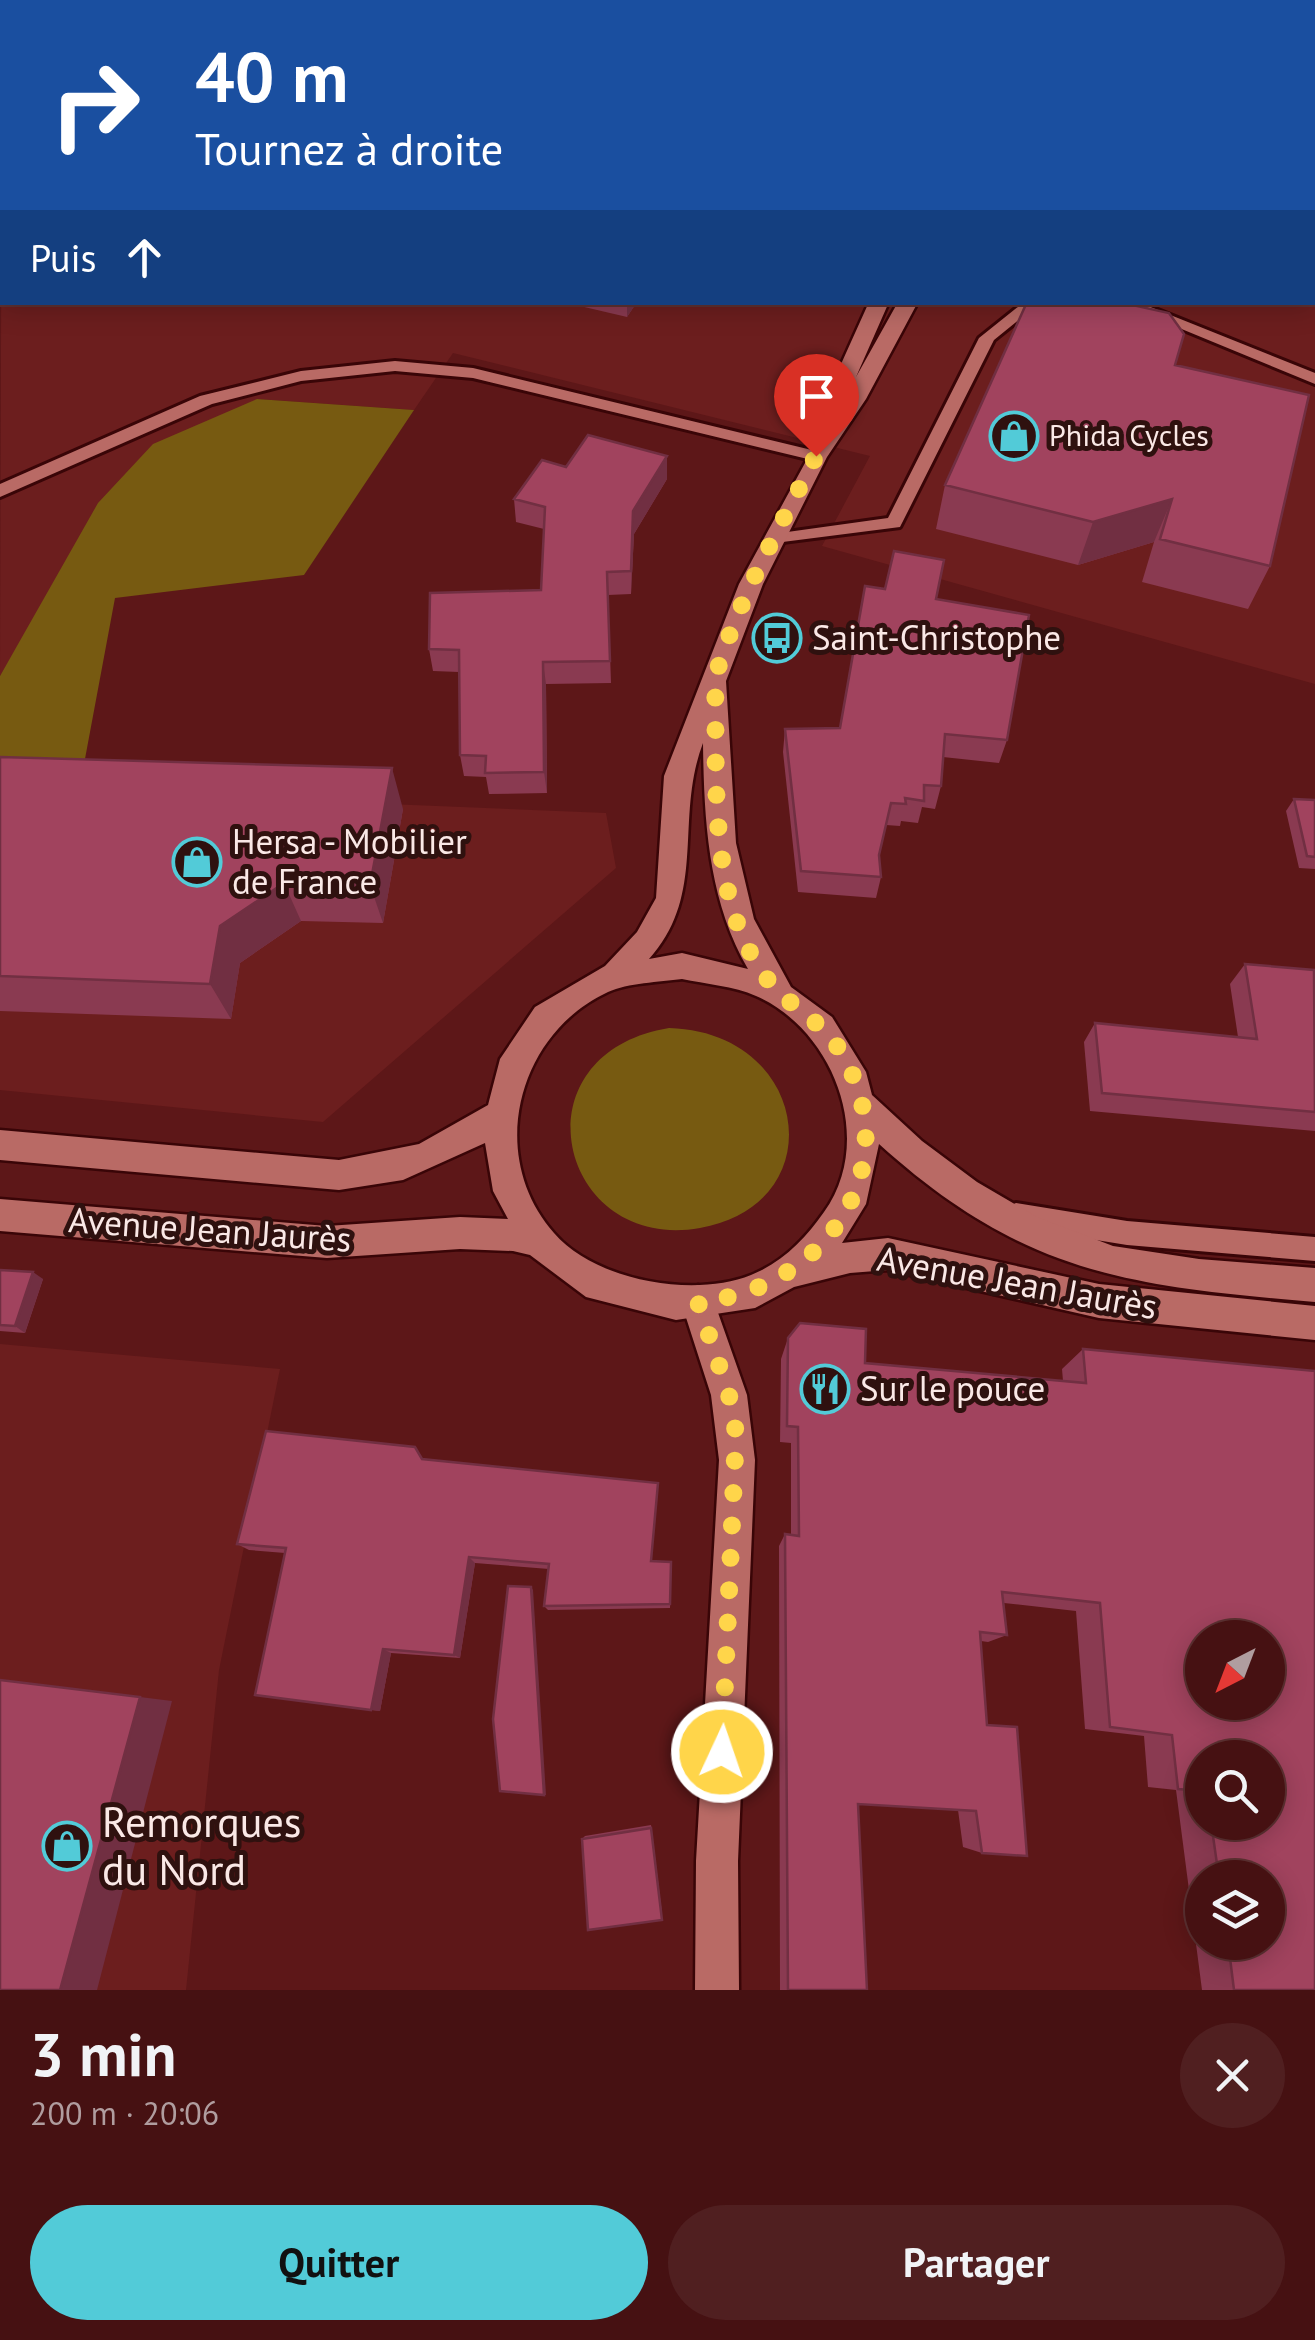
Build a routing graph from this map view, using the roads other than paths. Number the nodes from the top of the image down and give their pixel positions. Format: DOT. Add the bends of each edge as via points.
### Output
graph roads {
  1 [pos="878,305"];
  2 [pos="906,305"];
  3 [pos="1030,305"];
  4 [pos="1131,305"];
  5 [pos="1315,379"];
  6 [pos="816,456"];
  7 [pos="0,491"];
  8 [pos="773,540"];
  9 [pos="715,678"];
  10 [pos="615,976"];
  11 [pos="778,992"];
  12 [pos="863,1106"];
  13 [pos="496,1116"];
  14 [pos="0,1145"];
  15 [pos="0,1214"];
  16 [pos="1006,1214"];
  17 [pos="538,1241"];
  18 [pos="1315,1249"];
  19 [pos="781,1277"];
  20 [pos="1315,1285"];
  21 [pos="698,1302"];
  22 [pos="1315,1323"];
  23 [pos="717,1990"];
  1 -- 6 [label="main road" via="834,396"];
  2 -- 6 [label="main road"];
  3 -- 8 [label="lane" via="987,338 894,523"];
  4 -- 5 [label="lane"];
  6 -- 7 [label="lane" via="473,373 395,366 284,379 206,400"];
  6 -- 8 [label="main road"];
  8 -- 9 [label="main road"];
  9 -- 10 [label="main road" via="677,776 670,899 647,941"];
  9 -- 11 [label="main road" via="718,795 732,905 749,950"];
  10 -- 11 [label="main road" via="698,967"];
  10 -- 13 [label="main road" via="575,995 530,1035 507,1074"];
  11 -- 12 [label="main road" via="828,1034"];
  12 -- 16 [label="main road" via="912,1154"];
  12 -- 19 [label="main road" via="864,1154 852,1201 823,1244"];
  13 -- 14 [label="main road, Avenue Jean Jaurès" via="414,1163 339,1175"];
  13 -- 17 [label="main road" via="506,1189"];
  15 -- 17 [label="main road, Avenue Jean Jaurès" via="283,1240 396,1241 498,1232"];
  16 -- 18 [label="lane" via="1126,1233"];
  16 -- 20 [label="main road" via="1112,1261"];
  17 -- 21 [label="main road" via="610,1289 662,1302"];
  19 -- 21 [label="main road"];
  19 -- 22 [label="main road, Avenue Jean Jaurès" via="850,1257 888,1254 1099,1301"];
  21 -- 23 [label="main road" via="729,1395 737,1460"];
}
